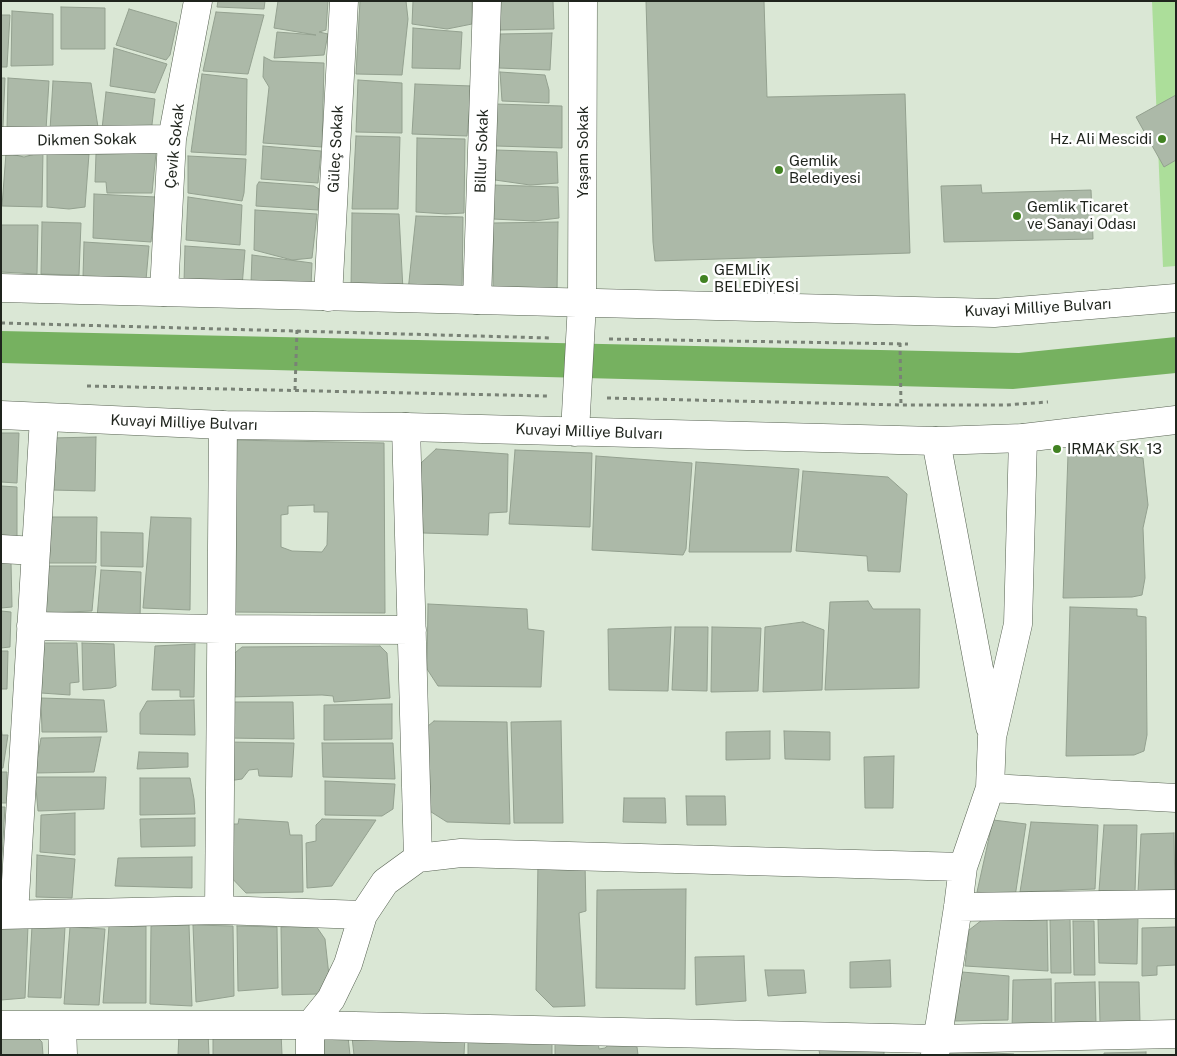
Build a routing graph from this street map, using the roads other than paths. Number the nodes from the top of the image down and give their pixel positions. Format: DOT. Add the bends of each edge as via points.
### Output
graph roads {
  1 [pos="198,1"];
  2 [pos="344,1"];
  3 [pos="487,1"];
  4 [pos="583,1"];
  5 [pos="172,139"];
  6 [pos="1,141"];
  7 [pos="1,288"];
  8 [pos="164,292"];
  9 [pos="328,296"];
  10 [pos="1176,298"];
  11 [pos="477,300"];
  12 [pos="582,303"];
  13 [pos="1,415"];
  14 [pos="44,418"];
  15 [pos="1176,420"];
  16 [pos="223,425"];
  17 [pos="406,426"];
  18 [pos="575,432"];
  19 [pos="1023,438"];
  20 [pos="936,441"];
  21 [pos="1,549"];
  22 [pos="36,551"];
  23 [pos="31,626"];
  24 [pos="221,629"];
  25 [pos="412,630"];
  26 [pos="992,736"];
  27 [pos="990,788"];
  28 [pos="1176,798"];
  29 [pos="418,858"];
  30 [pos="963,867"];
  31 [pos="1176,904"];
  32 [pos="958,907"];
  33 [pos="219,910"];
  34 [pos="8,914"];
  35 [pos="363,915"];
  36 [pos="62,1025"];
  37 [pos="310,1025"];
  38 [pos="1,1026"];
  39 [pos="1176,1034"];
  40 [pos="936,1047"];
  41 [pos="63,1055"];
  42 [pos="310,1055"];
  1 -- 5 [label="street, Çevik Sokak"];
  2 -- 9 [label="street, Güleç Sokak"];
  3 -- 11 [label="street, Billur Sokak"];
  4 -- 12 [label="street, Yaşam Sokak"];
  5 -- 6 [label="street, Dikmen Sokak"];
  5 -- 8 [label="street, Çevik Sokak"];
  7 -- 8 [label="street, Kuvayi Milliye Bulvarı"];
  8 -- 9 [label="street, Kuvayi Milliye Bulvarı"];
  9 -- 11 [label="street, Kuvayi Milliye Bulvarı"];
  10 -- 12 [label="street, Kuvayi Milliye Bulvarı" via="994,314"];
  11 -- 12 [label="street, Kuvayi Milliye Bulvarı"];
  12 -- 18 [label="street, Yaşam Sokak"];
  13 -- 14 [label="street, Kuvayi Milliye Bulvarı"];
  14 -- 16 [label="street, Kuvayi Milliye Bulvarı"];
  14 -- 22 [label="street"];
  15 -- 19 [label="street, Kuvayi Milliye Bulvarı"];
  16 -- 17 [label="street, Kuvayi Milliye Bulvarı"];
  16 -- 24 [label="street"];
  17 -- 18 [label="street, Kuvayi Milliye Bulvarı"];
  17 -- 25 [label="street"];
  18 -- 20 [label="street, Kuvayi Milliye Bulvarı"];
  19 -- 20 [label="street, Kuvayi Milliye Bulvarı"];
  19 -- 26 [label="street" via="1018,624"];
  20 -- 26 [label="street"];
  21 -- 22 [label="street"];
  22 -- 23 [label="street"];
  23 -- 24 [label="street"];
  23 -- 34 [label="street"];
  24 -- 25 [label="street"];
  24 -- 33 [label="street"];
  25 -- 29 [label="street"];
  26 -- 27 [label="street"];
  27 -- 28 [label="street"];
  27 -- 30 [label="street"];
  29 -- 30 [label="street" via="461,853"];
  29 -- 35 [label="street" via="386,882"];
  30 -- 32 [label="street"];
  31 -- 32 [label="street"];
  32 -- 40 [label="street"];
  33 -- 34 [label="street"];
  33 -- 35 [label="street"];
  35 -- 37 [label="street" via="344,973 331,999"];
  36 -- 37 [label="street"];
  36 -- 38 [label="street"];
  36 -- 41 [label="street"];
  37 -- 40 [label="street"];
  37 -- 42 [label="street"];
  39 -- 40 [label="street"];
}
